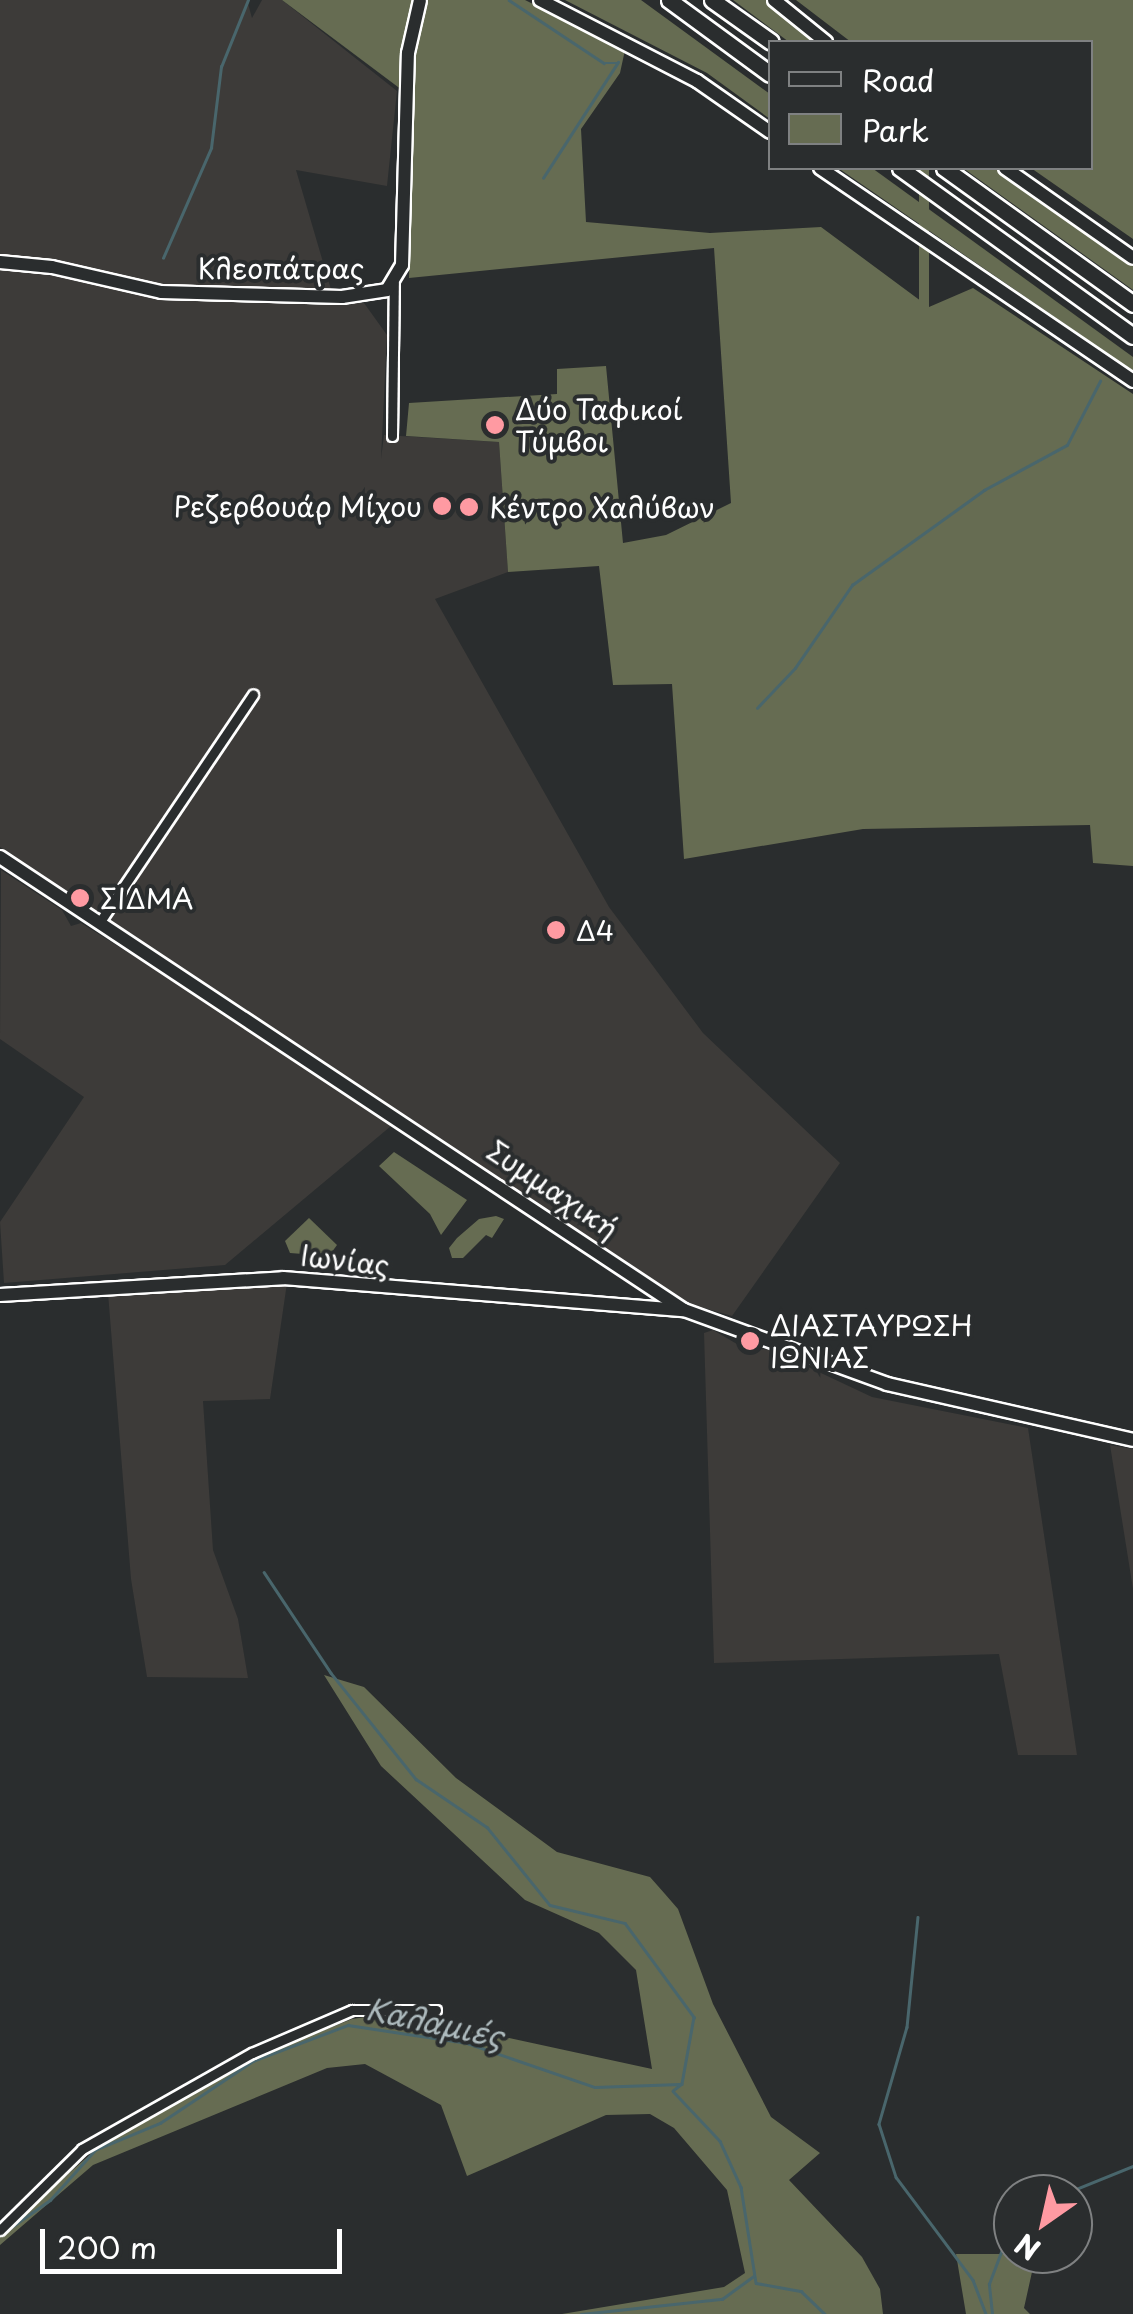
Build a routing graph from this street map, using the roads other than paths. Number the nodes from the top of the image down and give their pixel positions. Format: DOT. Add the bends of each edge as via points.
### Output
graph roads {
  1 [pos="420,0"];
  2 [pos="540,0"];
  3 [pos="669,0"];
  4 [pos="712,0"];
  5 [pos="774,0"];
  6 [pos="824,40"];
  7 [pos="768,41"];
  8 [pos="768,73"];
  9 [pos="768,131"];
  10 [pos="823,170"];
  11 [pos="903,170"];
  12 [pos="947,170"];
  13 [pos="1008,170"];
  14 [pos="1133,258"];
  15 [pos="0,262"];
  16 [pos="394,283"];
  17 [pos="1133,304"];
  18 [pos="1133,336"];
  19 [pos="1133,381"];
  20 [pos="392,436"];
  21 [pos="253,694"];
  22 [pos="0,857"];
  23 [pos="101,920"];
  24 [pos="660,1290"];
  25 [pos="0,1295"];
  26 [pos="651,1308"];
  27 [pos="684,1310"];
  28 [pos="1133,1440"];
  29 [pos="436,2010"];
  30 [pos="0,2230"];
  1 -- 16 [label="street, Κλεοπάτρας" via="408,53 402,265"];
  2 -- 9 [label="street" via="697,81"];
  3 -- 8 [label="highway"];
  4 -- 7 [label="highway"];
  5 -- 6 [label="street"];
  10 -- 19 [label="street"];
  11 -- 18 [label="highway"];
  12 -- 17 [label="highway"];
  13 -- 14 [label="street"];
  15 -- 16 [label="street, Κλεοπάτρας" via="174,293 342,297 378,294"];
  16 -- 20 [label="street"];
  21 -- 23 [label="street"];
  22 -- 23 [label="street, Συμμαχική"];
  23 -- 24 [label="street, Συμμαχική"];
  24 -- 26 [label="street"];
  24 -- 27 [label="street, Συμμαχική"];
  25 -- 26 [label="street, Ιωνίας" via="283,1278"];
  26 -- 27 [label="street, Ιωνίας"];
  27 -- 28 [label="street, Συμμαχική" via="888,1384"];
  29 -- 30 [label="street" via="352,2010 252,2053 82,2148"];
}
